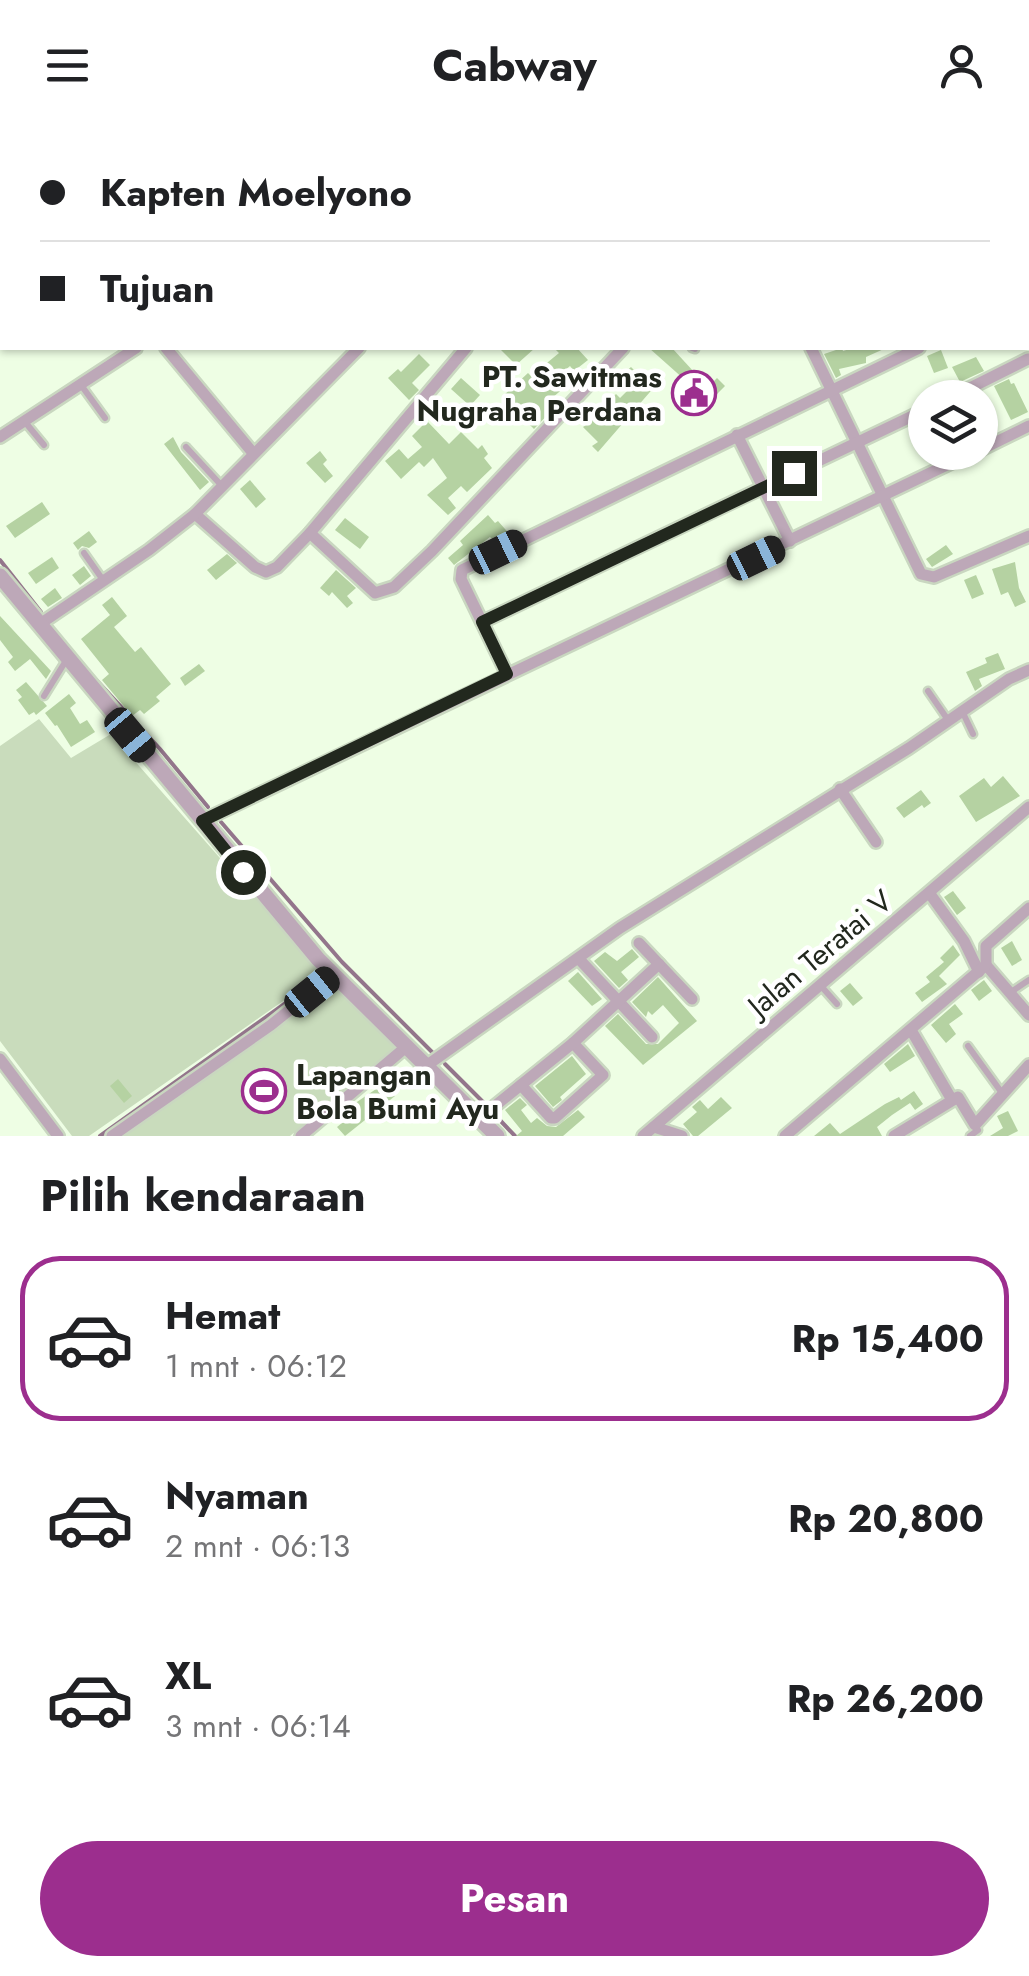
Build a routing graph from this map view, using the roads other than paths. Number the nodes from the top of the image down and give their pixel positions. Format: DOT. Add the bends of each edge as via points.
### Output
graph roads {
  1 [pos="133,350"];
  2 [pos="168,350"];
  3 [pos="356,350"];
  4 [pos="464,350"];
  5 [pos="621,350"];
  6 [pos="815,350"];
  7 [pos="915,350"];
  8 [pos="1029,360"];
  9 [pos="987,380"];
  10 [pos="80,384"];
  11 [pos="832,390"];
  12 [pos="106,418"];
  13 [pos="908,418"];
  14 [pos="24,422"];
  15 [pos="1029,426"];
  16 [pos="737,435"];
  17 [pos="0,437"];
  18 [pos="998,441"];
  19 [pos="857,444"];
  20 [pos="44,445"];
  21 [pos="186,447"];
  22 [pos="253,453"];
  23 [pos="938,470"];
  24 [pos="222,486"];
  25 [pos="763,488"];
  26 [pos="883,497"];
  27 [pos="195,514"];
  28 [pos="310,533"];
  29 [pos="1029,536"];
  30 [pos="790,542"];
  31 [pos="84,554"];
  32 [pos="0,576"];
  33 [pos="104,581"];
  34 [pos="482,622"];
  35 [pos="40,624"];
  36 [pos="68,658"];
  37 [pos="1029,670"];
  38 [pos="507,674"];
  39 [pos="928,692"];
  40 [pos="44,696"];
  41 [pos="962,712"];
  42 [pos="949,721"];
  43 [pos="973,734"];
  44 [pos="840,789"];
  45 [pos="1029,807"];
  46 [pos="202,821"];
  47 [pos="876,842"];
  48 [pos="930,894"];
  49 [pos="1029,908"];
  50 [pos="639,943"];
  51 [pos="578,960"];
  52 [pos="659,964"];
  53 [pos="983,968"];
  54 [pos="333,975"];
  55 [pos="1029,980"];
  56 [pos="820,984"];
  57 [pos="1010,992"];
  58 [pos="692,999"];
  59 [pos="619,1001"];
  60 [pos="837,1004"];
  61 [pos="1029,1016"];
  62 [pos="912,1030"];
  63 [pos="652,1036"];
  64 [pos="573,1042"];
  65 [pos="968,1046"];
  66 [pos="406,1047"];
  67 [pos="0,1059"];
  68 [pos="1029,1065"];
  69 [pos="426,1066"];
  70 [pos="5,1075"];
  71 [pos="521,1085"];
  72 [pos="1002,1094"];
  73 [pos="952,1100"];
  74 [pos="480,1118"];
  75 [pos="648,1132"];
  76 [pos="976,1132"];
  77 [pos="794,1133"];
  78 [pos="58,1136"];
  79 [pos="112,1136"];
  80 [pos="301,1136"];
  81 [pos="498,1136"];
  82 [pos="682,1136"];
  83 [pos="894,1136"];
  1 -- 10 [label="street"];
  2 -- 22 [label="street"];
  3 -- 22 [label="street"];
  4 -- 28 [label="street"];
  5 -- 28 [label="street" via="432,551 385,592 375,593"];
  6 -- 11 [label="street"];
  7 -- 11 [label="street"];
  8 -- 9 [label="street"];
  10 -- 12 [label="lane"];
  10 -- 14 [label="street"];
  11 -- 16 [label="street"];
  11 -- 19 [label="street"];
  13 -- 19 [label="street"];
  14 -- 17 [label="street"];
  14 -- 20 [label="lane"];
  15 -- 18 [label="street"];
  16 -- 25 [label="street"];
  16 -- 34 [label="street" via="462,570"];
  19 -- 25 [label="street"];
  19 -- 26 [label="street"];
  21 -- 24 [label="lane"];
  22 -- 24 [label="street"];
  23 -- 26 [label="street"];
  24 -- 27 [label="street"];
  25 -- 30 [label="street"];
  25 -- 34 [label="street"];
  26 -- 29 [label="street" via="924,576"];
  26 -- 30 [label="street"];
  27 -- 28 [label="street" via="266,572"];
  27 -- 33 [label="street"];
  30 -- 38 [label="street"];
  31 -- 33 [label="lane"];
  32 -- 35 [label="street"];
  33 -- 35 [label="street"];
  34 -- 38 [label="street"];
  35 -- 36 [label="street"];
  36 -- 40 [label="lane"];
  36 -- 46 [label="street"];
  37 -- 41 [label="street"];
  38 -- 46 [label="street"];
  39 -- 42 [label="lane"];
  41 -- 42 [label="street"];
  41 -- 43 [label="lane"];
  42 -- 44 [label="street"];
  44 -- 47 [label="street"];
  44 -- 51 [label="street"];
  45 -- 48 [label="street, Jalan Teratai V"];
  46 -- 54 [label="street"];
  48 -- 53 [label="street"];
  48 -- 56 [label="street, Jalan Teratai V"];
  49 -- 53 [label="street" via="986,946"];
  50 -- 52 [label="street"];
  51 -- 59 [label="street"];
  51 -- 69 [label="street"];
  52 -- 58 [label="street"];
  52 -- 59 [label="street"];
  53 -- 57 [label="street"];
  53 -- 62 [label="street"];
  54 -- 66 [label="street"];
  54 -- 79 [label="street"];
  55 -- 57 [label="lane"];
  56 -- 60 [label="lane"];
  56 -- 75 [label="street, Jalan Teratai V"];
  57 -- 61 [label="street"];
  59 -- 63 [label="street"];
  59 -- 64 [label="street"];
  62 -- 73 [label="street"];
  62 -- 77 [label="street"];
  64 -- 71 [label="street"];
  64 -- 71 [label="street" via="603,1075 555,1118"];
  65 -- 72 [label="lane"];
  66 -- 69 [label="street"];
  66 -- 80 [label="street"];
  67 -- 70 [label="street"];
  68 -- 72 [label="street"];
  69 -- 74 [label="street"];
  70 -- 78 [label="street"];
  71 -- 74 [label="street"];
  72 -- 76 [label="street"];
  73 -- 76 [label="street" via="961,1098"];
  73 -- 83 [label="street"];
  74 -- 81 [label="street"];
  75 -- 82 [label="street"];
}
